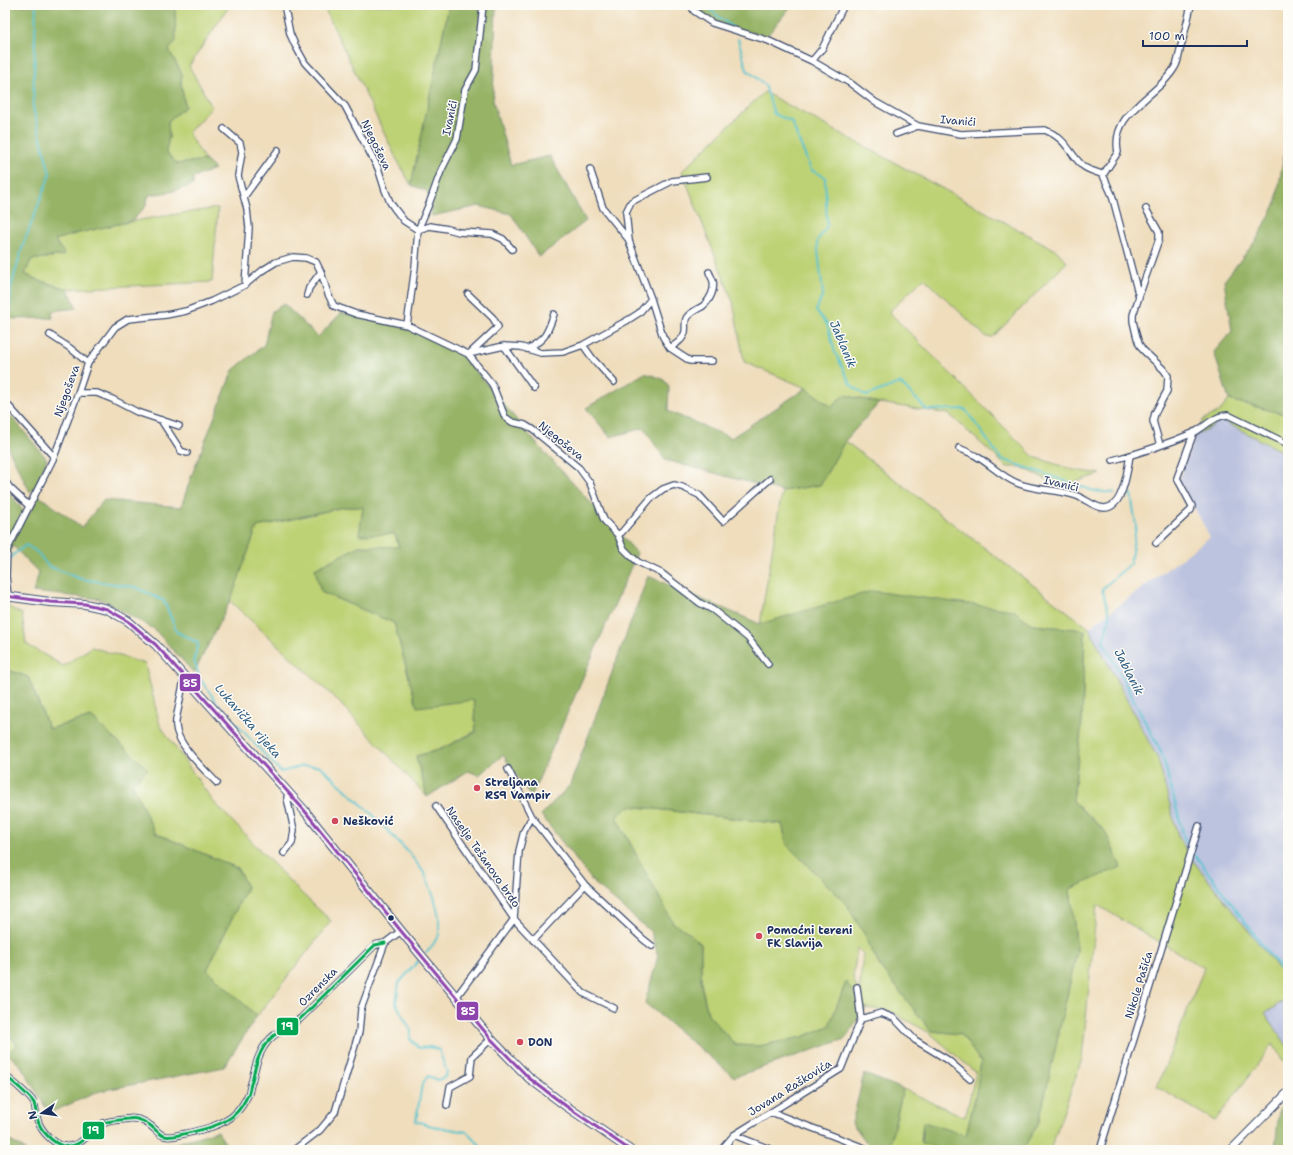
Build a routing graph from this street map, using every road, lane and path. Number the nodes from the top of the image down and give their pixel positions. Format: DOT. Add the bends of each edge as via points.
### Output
graph roads {
  1 [pos="286,5"];
  2 [pos="483,5"];
  3 [pos="691,5"];
  4 [pos="844,5"];
  5 [pos="1191,5"];
  6 [pos="812,61"];
  7 [pos="918,126"];
  8 [pos="224,129"];
  9 [pos="896,134"];
  10 [pos="278,150"];
  11 [pos="590,169"];
  12 [pos="1103,175"];
  13 [pos="707,177"];
  14 [pos="244,197"];
  15 [pos="1146,209"];
  16 [pos="418,230"];
  17 [pos="629,241"];
  18 [pos="512,249"];
  19 [pos="321,272"];
  20 [pos="709,272"];
  21 [pos="245,285"];
  22 [pos="468,294"];
  23 [pos="307,295"];
  24 [pos="1139,297"];
  25 [pos="651,299"];
  26 [pos="554,314"];
  27 [pos="407,325"];
  28 [pos="50,335"];
  29 [pos="583,344"];
  30 [pos="504,346"];
  31 [pos="670,348"];
  32 [pos="527,349"];
  33 [pos="468,354"];
  34 [pos="712,361"];
  35 [pos="88,363"];
  36 [pos="614,382"];
  37 [pos="534,388"];
  38 [pos="78,393"];
  39 [pos="5,402"];
  40 [pos="160,420"];
  41 [pos="179,426"];
  42 [pos="1194,432"];
  43 [pos="1288,444"];
  44 [pos="1160,445"];
  45 [pos="959,448"];
  46 [pos="188,454"];
  47 [pos="1130,455"];
  48 [pos="54,457"];
  49 [pos="1113,460"];
  50 [pos="770,479"];
  51 [pos="5,481"];
  52 [pos="29,506"];
  53 [pos="618,535"];
  54 [pos="1156,543"];
  55 [pos="6,597"];
  56 [pos="768,664"];
  57 [pos="185,677"];
  58 [pos="508,769"];
  59 [pos="216,783"];
  60 [pos="288,793"];
  61 [pos="436,806"];
  62 [pos="532,817"];
  63 [pos="1199,826"];
  64 [pos="284,853"];
  65 [pos="585,885"];
  66 [pos="514,919"];
  67 [pos="401,931"];
  68 [pos="533,940"];
  69 [pos="385,943"];
  70 [pos="652,946"];
  71 [pos="856,987"];
  72 [pos="457,996"];
  73 [pos="614,1008"];
  74 [pos="861,1019"];
  75 [pos="491,1039"];
  76 [pos="5,1076"];
  77 [pos="970,1079"];
  78 [pos="1288,1092"];
  79 [pos="447,1105"];
  80 [pos="771,1112"];
  81 [pos="734,1135"];
  82 [pos="867,1149"];
  83 [pos="294,1150"];
  84 [pos="630,1150"];
  85 [pos="721,1150"];
  86 [pos="772,1150"];
  87 [pos="1100,1150"];
  88 [pos="1230,1150"];
  1 -- 16 [label="street, Njegoševa" via="290,34 295,45 306,63 345,106 378,168 390,202 404,221"];
  2 -- 16 [label="street, Ivanići" via="476,70 465,90 457,139 441,171"];
  3 -- 6 [label="street, Ivanići" via="694,11 712,23 769,41"];
  4 -- 6 [label="street" via="822,49"];
  5 -- 12 [label="street" via="1176,66 1165,82 1132,110 1122,123 1116,142 1118,152"];
  6 -- 7 [label="street, Ivanići" via="850,83 875,102"];
  7 -- 9 [label="street"];
  7 -- 12 [label="street, Ivanići" via="961,134 1045,130 1056,134 1086,168"];
  8 -- 14 [label="street" via="240,143 242,152 238,176"];
  10 -- 14 [label="street"];
  11 -- 17 [label="street" via="603,208"];
  12 -- 24 [label="street" via="1112,195"];
  13 -- 17 [label="street" via="672,181 631,202 626,212"];
  14 -- 21 [label="street" via="249,228"];
  15 -- 24 [label="street" via="1159,232 1159,239"];
  16 -- 18 [label="street" via="430,226 460,232 492,234 503,239"];
  16 -- 27 [label="street"];
  17 -- 25 [label="street"];
  19 -- 21 [label="street, Njegoševa" via="316,262 293,257 276,262"];
  19 -- 23 [label="street"];
  19 -- 27 [label="street, Njegoševa" via="334,306 356,314"];
  20 -- 31 [label="street" via="713,281 710,299 687,317 684,336"];
  21 -- 35 [label="street, Njegoševa" via="186,311 128,319 115,327"];
  22 -- 33 [label="street" via="498,326"];
  24 -- 44 [label="street" via="1133,315 1139,344 1168,376 1167,391 1153,421"];
  25 -- 29 [label="street" via="639,313"];
  25 -- 31 [label="street" via="663,337"];
  26 -- 32 [label="street" via="545,336"];
  27 -- 33 [label="street, Njegoševa"];
  28 -- 35 [label="street"];
  29 -- 32 [label="street" via="562,352 541,353"];
  29 -- 36 [label="street"];
  30 -- 32 [label="street"];
  30 -- 33 [label="street"];
  30 -- 37 [label="street"];
  31 -- 34 [label="street" via="690,361"];
  33 -- 53 [label="street, Njegoševa" via="492,384 505,417 533,430 579,468 590,483 604,520"];
  35 -- 38 [label="street, Njegoševa"];
  38 -- 40 [label="street" via="97,393"];
  38 -- 48 [label="street, Njegoševa"];
  39 -- 48 [label="street"];
  40 -- 41 [label="street"];
  40 -- 46 [label="street" via="181,451"];
  42 -- 43 [label="street" via="1222,415 1228,415"];
  42 -- 44 [label="street"];
  42 -- 54 [label="street" via="1177,478 1192,506 1191,510"];
  44 -- 47 [label="street"];
  45 -- 47 [label="street, Ivanići" via="1017,483 1077,496 1103,508 1114,504 1120,496"];
  47 -- 49 [label="street"];
  48 -- 52 [label="street, Njegoševa"];
  50 -- 53 [label="street" via="723,521 699,495 674,485 651,498"];
  51 -- 52 [label="street"];
  52 -- 55 [label="street, Njegoševa" via="7,550"];
  53 -- 56 [label="street, Njegoševa" via="623,548 638,562 661,573 713,610 748,638"];
  55 -- 57 [label="main road" via="85,604 107,609 128,621 156,645"];
  57 -- 59 [label="street" via="176,719 177,731 183,745"];
  57 -- 60 [label="main road"];
  58 -- 62 [label="street"];
  60 -- 64 [label="street" via="294,830 292,843"];
  60 -- 67 [label="main road"];
  61 -- 66 [label="street, Naselje Tešanovo brdo"];
  62 -- 65 [label="street"];
  62 -- 66 [label="street, Naselje Tešanovo brdo" via="524,831 519,851"];
  63 -- 87 [label="street, Nikole Pašića"];
  65 -- 68 [label="street"];
  65 -- 70 [label="street"];
  66 -- 68 [label="street, Naselje Tešanovo brdo"];
  66 -- 72 [label="street, Naselje Tešanovo brdo"];
  67 -- 69 [label="street, Ozrenska"];
  67 -- 72 [label="main road"];
  68 -- 73 [label="street, Naselje Tešanovo brdo" via="583,993"];
  69 -- 76 [label="street, Ozrenska" via="375,945 300,1019 270,1040 262,1051 248,1095 236,1114 221,1123 164,1136 151,1126 130,1118 106,1122 97,1126 81,1142 63,1146 44,1132 38,1122 34,1103"];
  69 -- 83 [label="street" via="361,1009 359,1032 334,1112 320,1130"];
  71 -- 74 [label="street"];
  72 -- 75 [label="main road"];
  74 -- 77 [label="street" via="881,1013 894,1018 915,1040 948,1060"];
  74 -- 80 [label="street, Jovana Raškovića" via="841,1069"];
  75 -- 79 [label="street" via="472,1058 470,1076 450,1087"];
  75 -- 84 [label="main road" via="530,1078"];
  78 -- 88 [label="street"];
  80 -- 81 [label="street, Jovana Raškovića"];
  80 -- 82 [label="street"];
  81 -- 85 [label="street, Jovana Raškovića"];
  81 -- 86 [label="street"];
}
